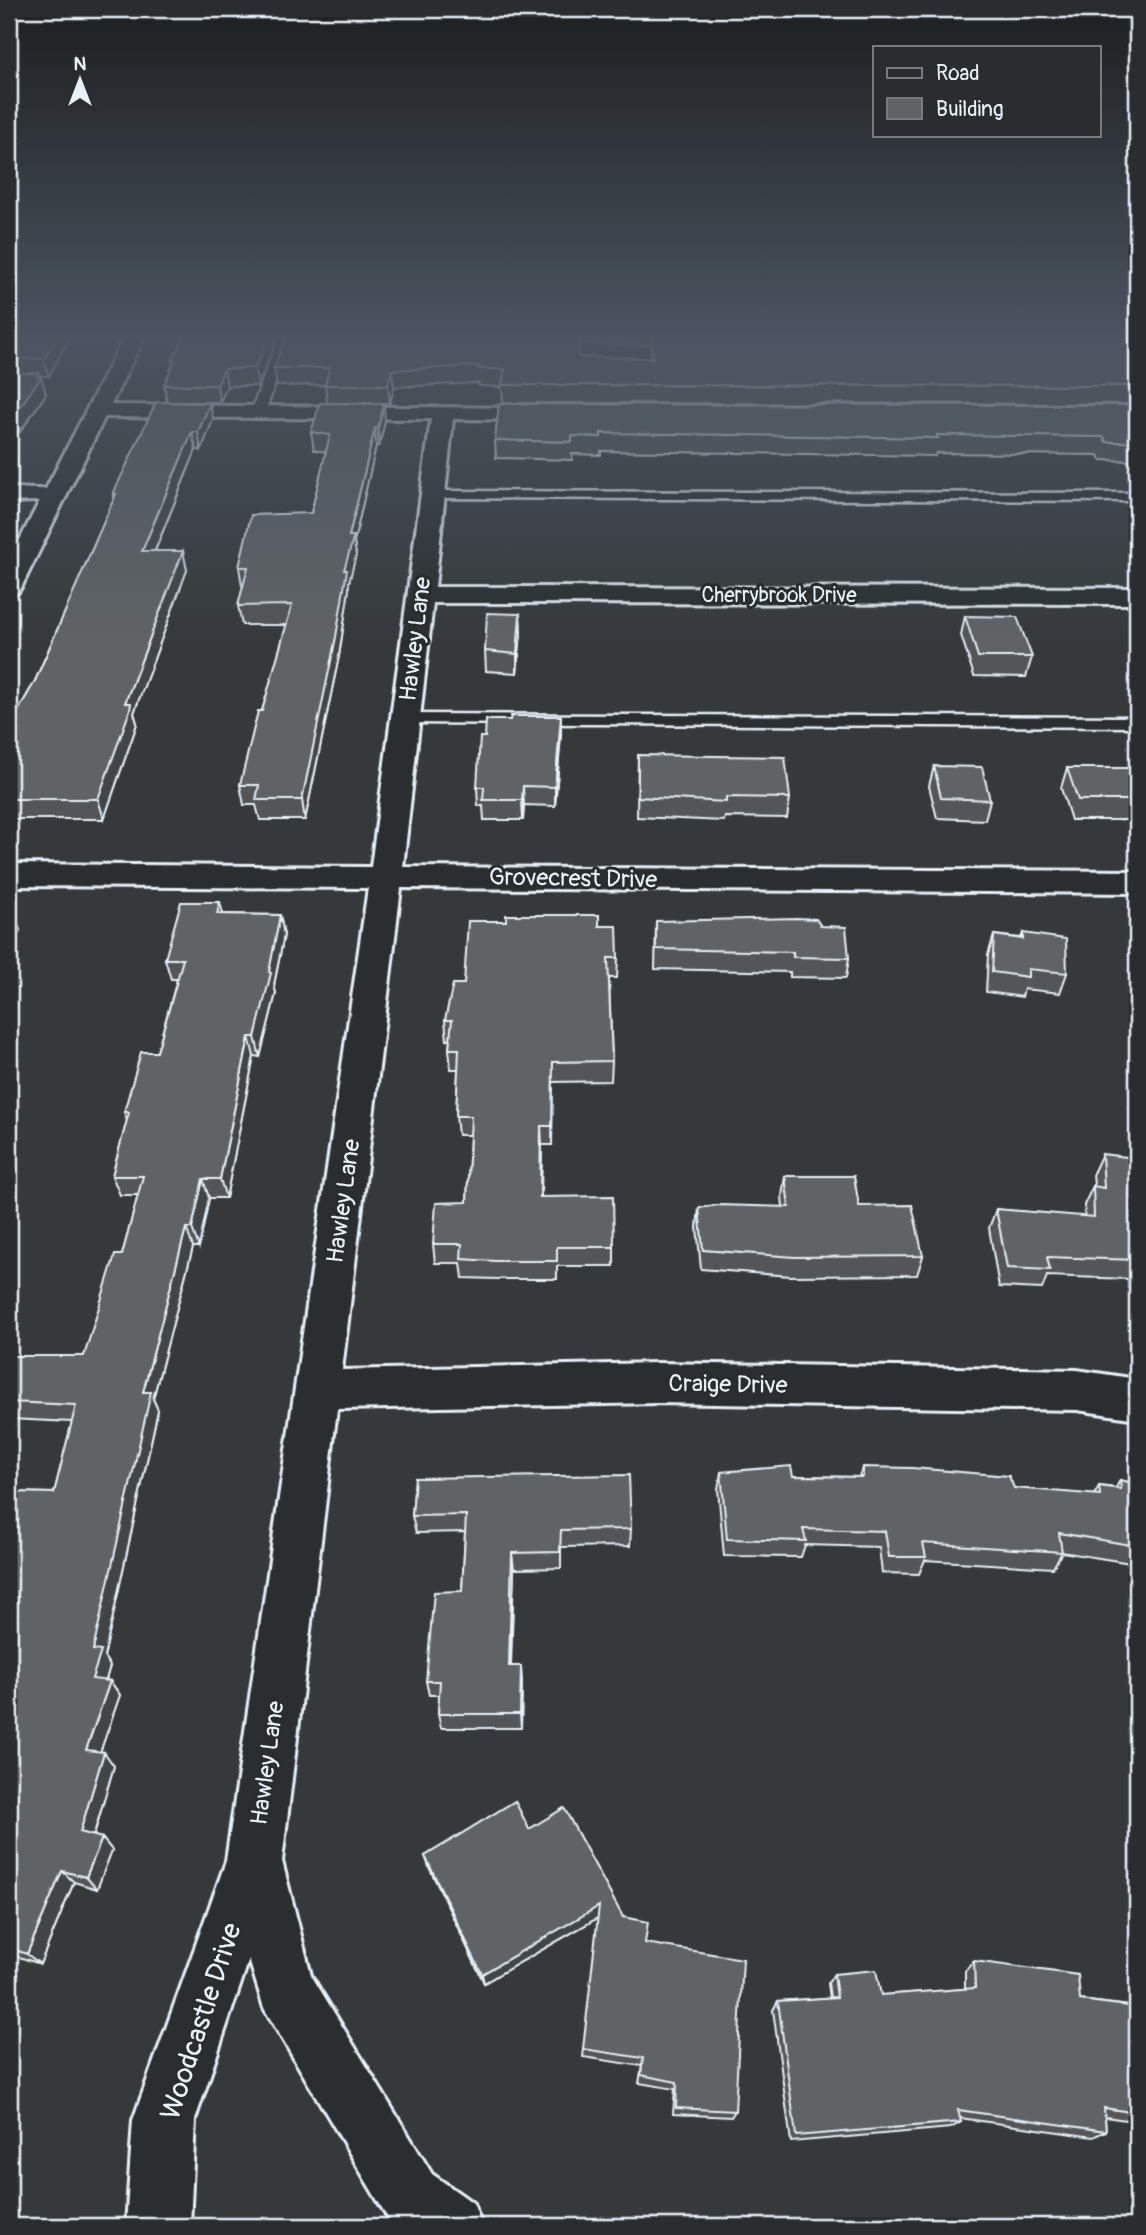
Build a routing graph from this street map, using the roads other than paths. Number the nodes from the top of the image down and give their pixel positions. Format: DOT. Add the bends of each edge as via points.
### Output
graph roads {
  1 [pos="84,437"];
  2 [pos="440,437"];
  3 [pos="9,495"];
  4 [pos="55,495"];
  5 [pos="433,495"];
  6 [pos="1137,497"];
  7 [pos="9,586"];
  8 [pos="421,594"];
  9 [pos="1137,596"];
  10 [pos="406,719"];
  11 [pos="1137,722"];
  12 [pos="9,876"];
  13 [pos="386,876"];
  14 [pos="1017,882"];
  15 [pos="1137,882"];
  16 [pos="1137,904"];
  17 [pos="318,1390"];
  18 [pos="1137,1399"];
  19 [pos="254,1861"];
  20 [pos="158,2226"];
  21 [pos="450,2226"];
  1 -- 4 [label="street"];
  2 -- 5 [label="street, Hawley Lane"];
  3 -- 4 [label="street"];
  4 -- 7 [label="street"];
  5 -- 6 [label="lane"];
  5 -- 8 [label="street, Hawley Lane"];
  8 -- 9 [label="street, Cherrybrook Drive"];
  8 -- 10 [label="street, Hawley Lane"];
  10 -- 11 [label="lane"];
  10 -- 13 [label="street, Hawley Lane"];
  12 -- 13 [label="street, Grovecrest Drive"];
  13 -- 14 [label="street, Grovecrest Drive"];
  13 -- 17 [label="street, Hawley Lane"];
  14 -- 15 [label="street, Grovecrest Drive"];
  14 -- 16 [label="street"];
  17 -- 18 [label="street, Craige Drive" via="657,1383 1077,1390"];
  17 -- 19 [label="street, Hawley Lane"];
  19 -- 20 [label="street, Woodcastle Drive" via="164,2120"];
  19 -- 21 [label="street, Hawley Lane" via="285,1987 410,2196"];
}
